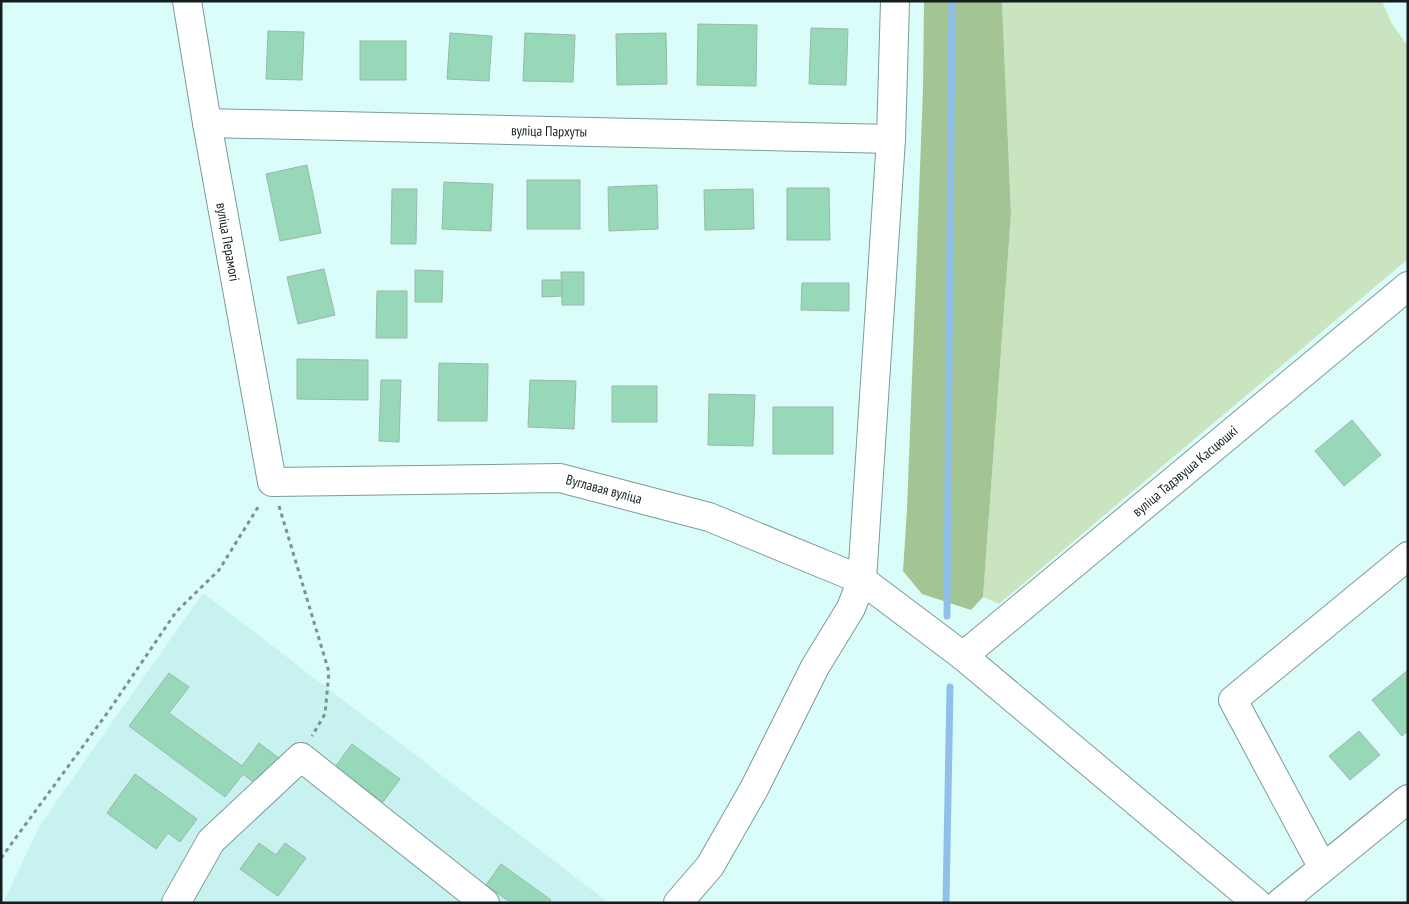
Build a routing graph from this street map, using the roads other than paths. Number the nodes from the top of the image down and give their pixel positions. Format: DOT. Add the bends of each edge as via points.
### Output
graph roads {
  1 [pos="187,1"];
  2 [pos="895,1"];
  3 [pos="207,123"];
  4 [pos="891,139"];
  5 [pos="1408,286"];
  6 [pos="272,482"];
  7 [pos="1408,556"];
  8 [pos="862,580"];
  9 [pos="962,656"];
  10 [pos="1408,798"];
  11 [pos="1323,868"];
  12 [pos="176,903"];
  13 [pos="485,903"];
  14 [pos="678,903"];
  15 [pos="1257,903"];
  16 [pos="1280,903"];
  1 -- 3 [label="street, вуліца Перамогі"];
  2 -- 4 [label="street"];
  3 -- 4 [label="street, вуліца Пархуты"];
  3 -- 6 [label="street, вуліца Перамогі"];
  4 -- 8 [label="street"];
  5 -- 9 [label="street, вуліца Тадэвуша Касцюшкі"];
  6 -- 8 [label="street, Вуглавая вуліца" via="560,478 709,517"];
  7 -- 11 [label="street" via="1233,700"];
  8 -- 9 [label="street, Вуглавая вуліца"];
  8 -- 14 [label="street" via="851,608 815,668 754,789 710,866"];
  9 -- 15 [label="street, Вуглавая вуліца"];
  10 -- 11 [label="street"];
  11 -- 16 [label="street"];
  12 -- 13 [label="street" via="211,841 301,757"];
}
